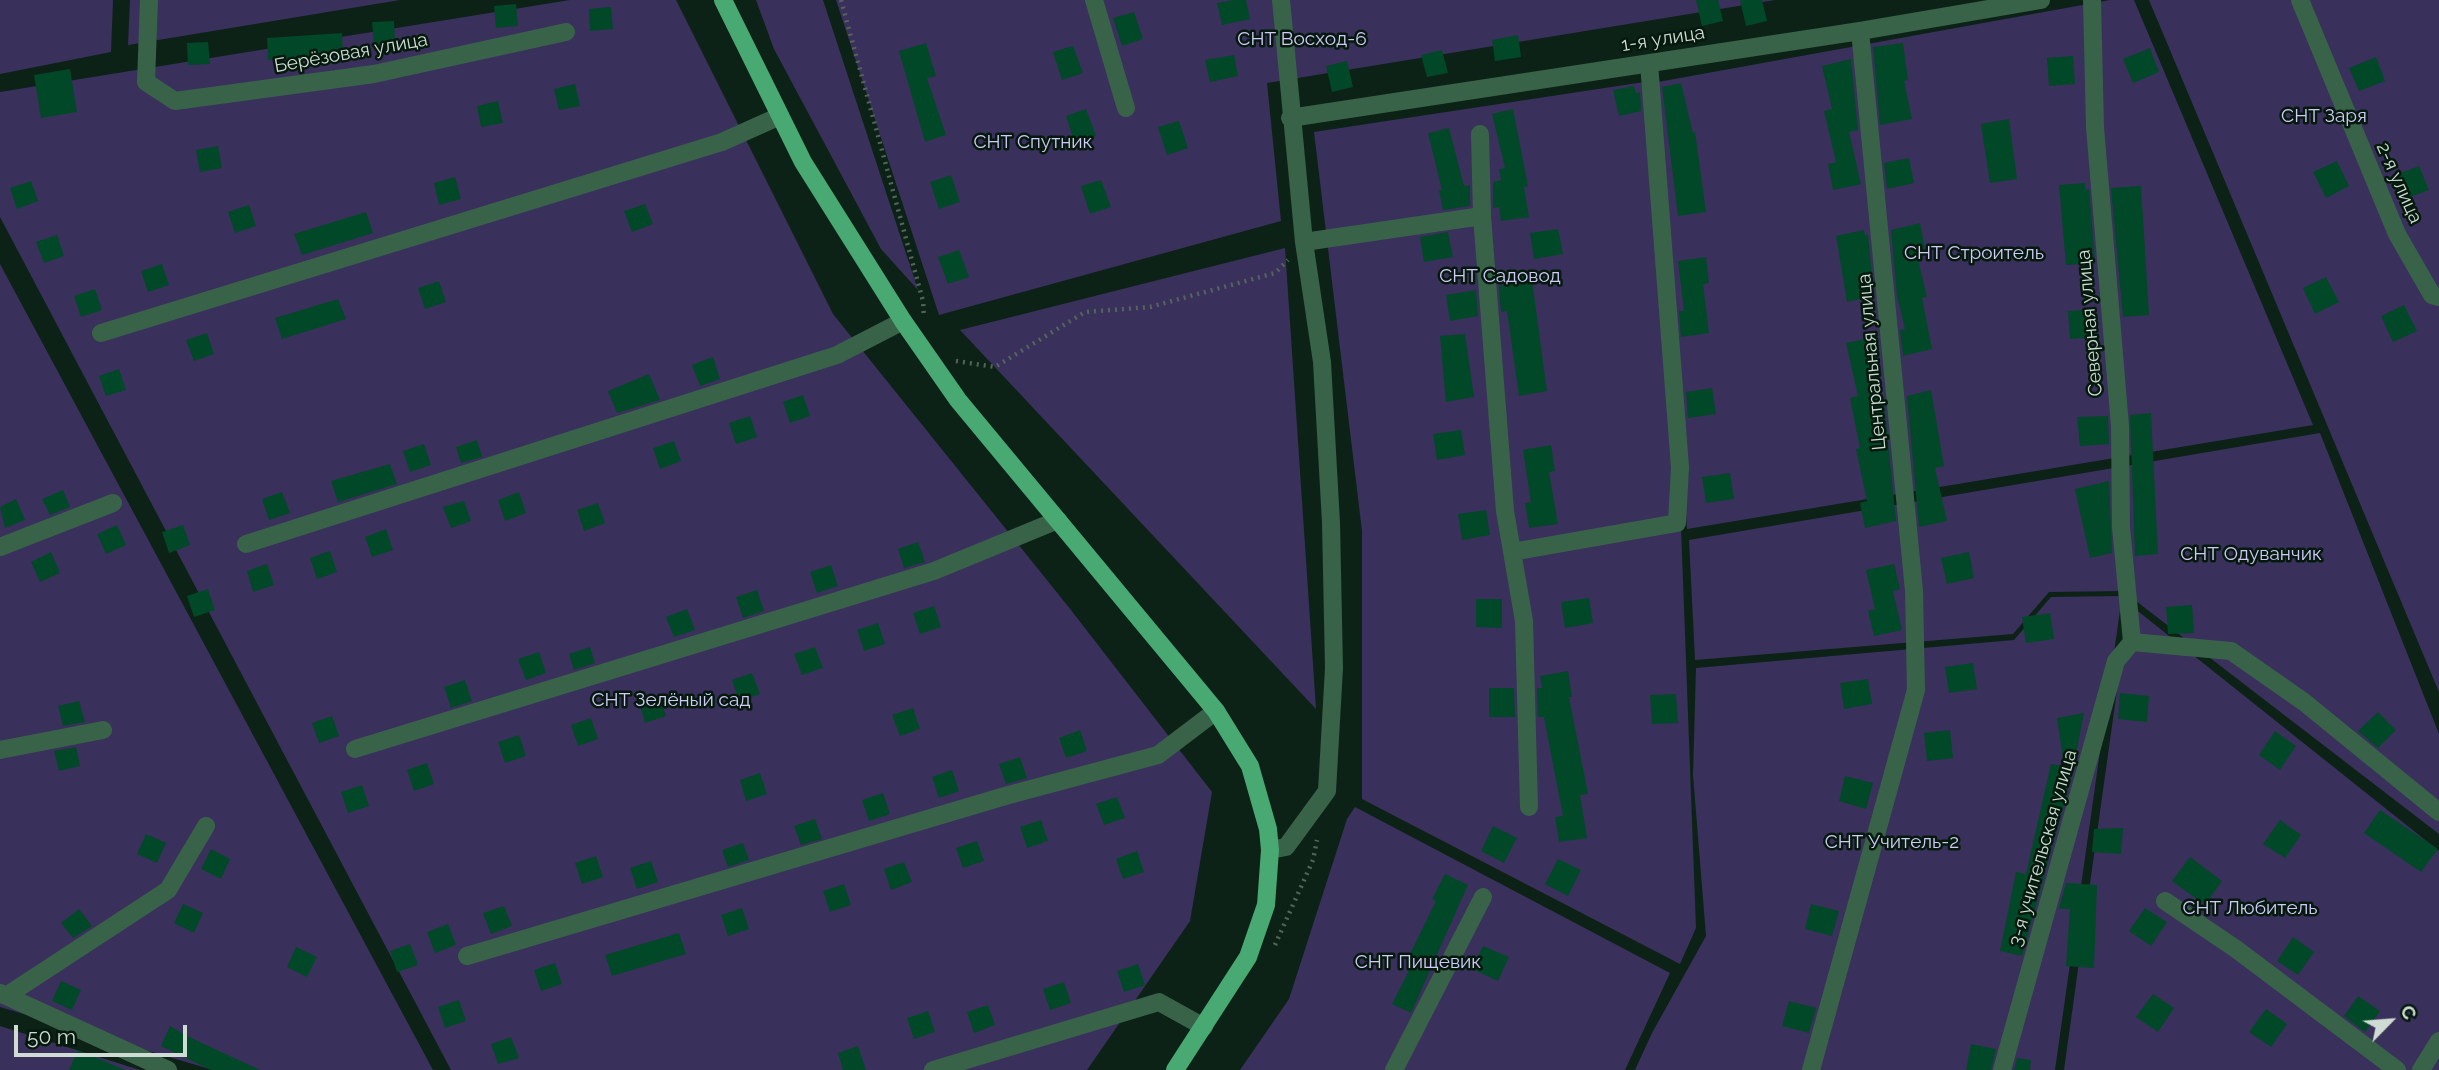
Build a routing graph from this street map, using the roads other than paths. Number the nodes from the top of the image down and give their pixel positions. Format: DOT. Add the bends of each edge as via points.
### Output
graph roads {
  1 [pos="149,0"];
  2 [pos="723,0"];
  3 [pos="1094,0"];
  4 [pos="1280,0"];
  5 [pos="2041,0"];
  6 [pos="2092,0"];
  7 [pos="2300,0"];
  8 [pos="1860,31"];
  9 [pos="566,32"];
  10 [pos="1648,63"];
  11 [pos="1126,108"];
  12 [pos="780,116"];
  13 [pos="1290,118"];
  14 [pos="1480,134"];
  15 [pos="1482,216"];
  16 [pos="1304,242"];
  17 [pos="2439,297"];
  18 [pos="903,321"];
  19 [pos="101,333"];
  20 [pos="113,503"];
  21 [pos="1058,520"];
  22 [pos="246,544"];
  23 [pos="0,547"];
  24 [pos="1512,552"];
  25 [pos="2132,642"];
  26 [pos="1216,711"];
  27 [pos="103,730"];
  28 [pos="355,749"];
  29 [pos="0,750"];
  30 [pos="1529,807"];
  31 [pos="2439,812"];
  32 [pos="206,826"];
  33 [pos="1270,850"];
  34 [pos="1483,897"];
  35 [pos="2165,901"];
  36 [pos="467,956"];
  37 [pos="3,994"];
  38 [pos="1204,1027"];
  39 [pos="2439,1041"];
  40 [pos="168,1070"];
  41 [pos="933,1070"];
  42 [pos="1175,1070"];
  43 [pos="1394,1070"];
  44 [pos="1811,1070"];
  45 [pos="2002,1070"];
  46 [pos="2397,1070"];
  47 [pos="2421,1070"];
  1 -- 9 [label="street, Берёзовая улица" via="146,82 175,101 374,74"];
  2 -- 12 [label="main road"];
  3 -- 11 [label="street"];
  4 -- 13 [label="street"];
  5 -- 8 [label="street, 1-я улица"];
  6 -- 25 [label="street, Северная улица" via="2095,127 2120,426 2121,527"];
  7 -- 17 [label="street, 2-я улица" via="2397,234 2432,295"];
  8 -- 10 [label="street, 1-я улица"];
  8 -- 44 [label="street, Центральная улица" via="1914,591 1916,690"];
  10 -- 13 [label="street, 1-я улица"];
  10 -- 24 [label="street" via="1680,467 1677,523"];
  12 -- 18 [label="main road" via="803,162"];
  12 -- 19 [label="street" via="722,142"];
  13 -- 16 [label="street"];
  14 -- 15 [label="street"];
  15 -- 16 [label="street"];
  15 -- 24 [label="street"];
  16 -- 33 [label="street" via="1322,362 1331,523 1333,695 1327,791 1286,847"];
  18 -- 21 [label="main road" via="958,400"];
  18 -- 22 [label="street" via="837,355"];
  20 -- 23 [label="street"];
  21 -- 26 [label="main road"];
  21 -- 28 [label="street" via="934,571"];
  24 -- 30 [label="street" via="1524,621"];
  25 -- 31 [label="street" via="2231,651 2304,702"];
  25 -- 45 [label="street, 3-я учительская улица" via="2116,661"];
  26 -- 33 [label="main road" via="1254,776"];
  26 -- 36 [label="street" via="1158,755"];
  27 -- 29 [label="street"];
  32 -- 37 [label="street" via="168,890"];
  33 -- 38 [label="main road" via="1266,905 1258,931 1235,981"];
  34 -- 43 [label="street"];
  35 -- 46 [label="street"];
  37 -- 40 [label="street"];
  38 -- 41 [label="street" via="1159,1002"];
  38 -- 42 [label="main road"];
  39 -- 47 [label="street"];
}
